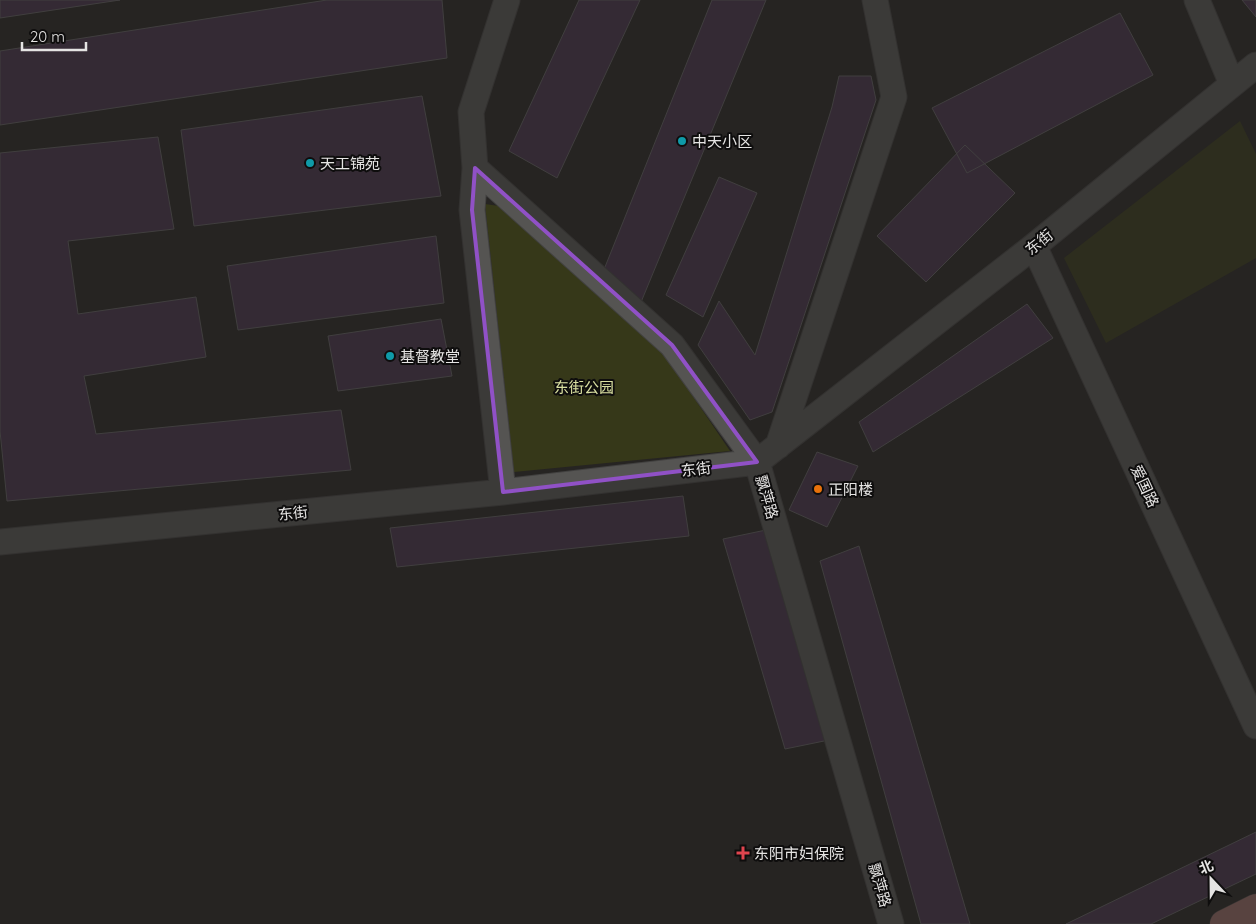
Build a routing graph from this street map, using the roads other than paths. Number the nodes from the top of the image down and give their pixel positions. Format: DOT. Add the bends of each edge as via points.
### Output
graph roads {
  1 [pos="507,0"];
  2 [pos="875,0"];
  3 [pos="1197,0"];
  4 [pos="1256,64"];
  5 [pos="1232,84"];
  6 [pos="475,168"];
  7 [pos="1034,246"];
  8 [pos="778,446"];
  9 [pos="756,462"];
  10 [pos="503,492"];
  11 [pos="0,542"];
  12 [pos="1256,726"];
  13 [pos="1256,908"];
  14 [pos="891,924"];
  15 [pos="1224,924"];
  1 -- 6 [label="street" via="471,112"];
  2 -- 8 [label="street" via="894,96"];
  3 -- 5 [label="street"];
  4 -- 5 [label="street, 东街"];
  5 -- 7 [label="street, 东街"];
  6 -- 9 [label="street, 飘萍路" via="672,345"];
  6 -- 10 [label="street" via="472,210"];
  7 -- 8 [label="street, 东街"];
  7 -- 12 [label="street, 爱国路"];
  8 -- 9 [label="street, 东街"];
  9 -- 10 [label="street, 东街"];
  9 -- 14 [label="street, 飘萍路"];
  10 -- 11 [label="street, 东街"];
  13 -- 15 [label="main road"];
}
